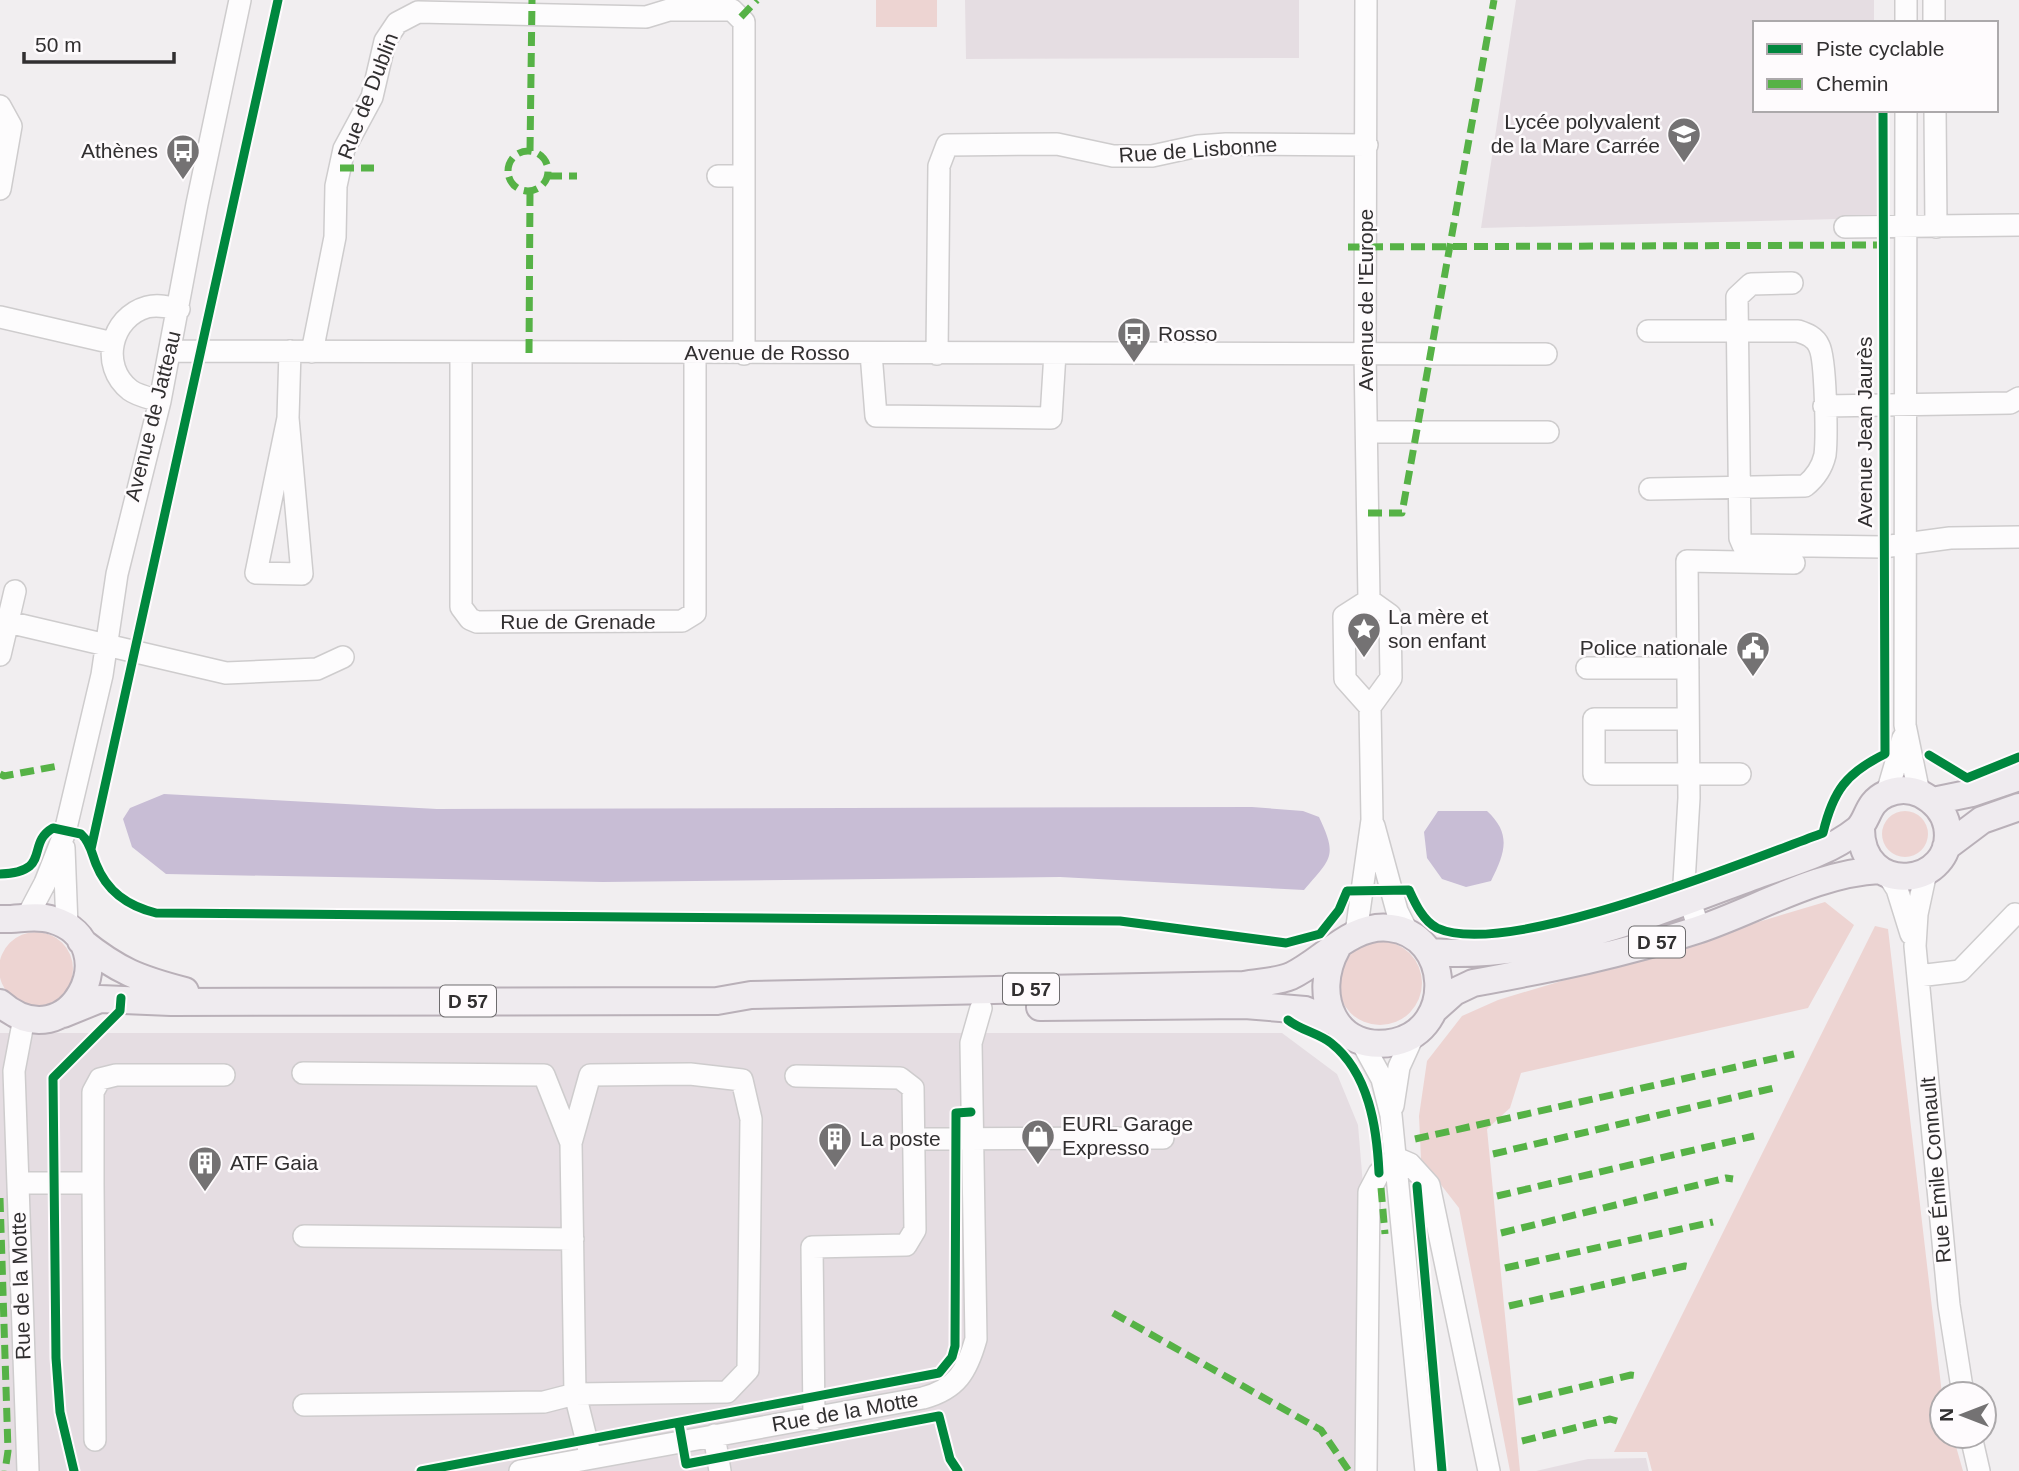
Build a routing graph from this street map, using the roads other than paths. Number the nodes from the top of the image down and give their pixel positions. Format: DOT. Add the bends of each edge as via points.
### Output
graph roads {
  1 [pos="237,0"];
  2 [pos="1366,0"];
  3 [pos="1906,0"];
  4 [pos="1934,0"];
  5 [pos="1906,21"];
  6 [pos="1934,21"];
  7 [pos="0,106"];
  8 [pos="1906,112"];
  9 [pos="1935,112"];
  10 [pos="1367,145"];
  11 [pos="718,176"];
  12 [pos="744,176"];
  13 [pos="0,189"];
  14 [pos="1907,225"];
  15 [pos="2019,225"];
  16 [pos="1845,227"];
  17 [pos="1936,227"];
  18 [pos="1792,283"];
  19 [pos="179,309"];
  20 [pos="0,317"];
  21 [pos="1648,331"];
  22 [pos="1737,331"];
  23 [pos="113,343"];
  24 [pos="170,351"];
  25 [pos="290,351"];
  26 [pos="312,352"];
  27 [pos="461,353"];
  28 [pos="871,353"];
  29 [pos="695,354"];
  30 [pos="744,354"];
  31 [pos="937,354"];
  32 [pos="1055,354"];
  33 [pos="1365,354"];
  34 [pos="1546,354"];
  35 [pos="2019,398"];
  36 [pos="160,401"];
  37 [pos="1905,405"];
  38 [pos="1824,406"];
  39 [pos="288,418"];
  40 [pos="1367,432"];
  41 [pos="1548,432"];
  42 [pos="1739,487"];
  43 [pos="1650,489"];
  44 [pos="2019,537"];
  45 [pos="1905,545"];
  46 [pos="1794,563"];
  47 [pos="15,591"];
  48 [pos="1369,600"];
  49 [pos="8,622"];
  50 [pos="106,645"];
  51 [pos="0,655"];
  52 [pos="343,657"];
  53 [pos="1587,668"];
  54 [pos="1688,668"];
  55 [pos="1370,707"];
  56 [pos="1688,719"];
  57 [pos="1905,725"];
  58 [pos="1689,774"];
  59 [pos="1740,774"];
  60 [pos="2019,777"];
  61 [pos="1887,793"];
  62 [pos="1926,797"];
  63 [pos="2019,807"];
  64 [pos="1372,820"];
  65 [pos="1861,826"];
  66 [pos="65,832"];
  67 [pos="1946,847"];
  68 [pos="1927,872"];
  69 [pos="1884,873"];
  70 [pos="1689,900"];
  71 [pos="2015,914"];
  72 [pos="12,923"];
  73 [pos="1699,929"];
  74 [pos="1408,933"];
  75 [pos="74,934"];
  76 [pos="1347,940"];
  77 [pos="1915,946"];
  78 [pos="1429,952"];
  79 [pos="1918,976"];
  80 [pos="220,1001"];
  81 [pos="717,1001"];
  82 [pos="0,1003"];
  83 [pos="981,1008"];
  84 [pos="1435,1009"];
  85 [pos="63,1014"];
  86 [pos="24,1018"];
  87 [pos="1337,1023"];
  88 [pos="1414,1034"];
  89 [pos="1360,1039"];
  90 [pos="303,1073"];
  91 [pos="223,1075"];
  92 [pos="796,1076"];
  93 [pos="1391,1115"];
  94 [pos="975,1138"];
  95 [pos="1163,1138"];
  96 [pos="915,1139"];
  97 [pos="571,1143"];
  98 [pos="1396,1158"];
  99 [pos="18,1183"];
  100 [pos="93,1183"];
  101 [pos="304,1236"];
  102 [pos="573,1240"];
  103 [pos="1961,1380"];
  104 [pos="575,1394"];
  105 [pos="304,1405"];
  106 [pos="814,1419"];
  107 [pos="714,1436"];
  108 [pos="95,1440"];
  109 [pos="591,1458"];
  110 [pos="28,1471"];
  111 [pos="520,1471"];
  112 [pos="720,1471"];
  113 [pos="1366,1471"];
  114 [pos="1426,1471"];
  115 [pos="1489,1471"];
  1 -- 19 [label="street, Avenue de Jatteau"];
  2 -- 10 [label="street, Avenue de l'Europe"];
  3 -- 5 [label="street"];
  4 -- 6 [label="street"];
  7 -- 13 [label="street" via="11,126"];
  8 -- 14 [label="street, Avenue Jean Jaurès"];
  9 -- 17 [label="street"];
  10 -- 31 [label="street, Rue de Lisbonne" via="1226,144 1152,156 1113,156 1057,144 947,145 939,166"];
  10 -- 33 [label="street, Avenue de l'Europe"];
  11 -- 12 [label="street"];
  12 -- 26 [label="street, Rue de Dublin" via="745,29 737,13 669,9 646,17 418,12 407,16 385,41 372,97 344,149 336,186 335,237"];
  12 -- 30 [label="street, Rue de Dublin"];
  14 -- 16 [label="street"];
  14 -- 17 [label="street"];
  14 -- 37 [label="street, Avenue Jean Jaurès"];
  15 -- 17 [label="street"];
  18 -- 22 [label="street" via="1751,284 1743,289 1737,297"];
  19 -- 23 [label="street" via="159,305 138,310 122,324"];
  19 -- 24 [label="street, Avenue de Jatteau"];
  20 -- 23 [label="street"];
  21 -- 22 [label="street"];
  22 -- 38 [label="street" via="1798,331 1816,340 1823,358"];
  22 -- 42 [label="street"];
  23 -- 36 [label="street" via="113,365 123,384"];
  24 -- 25 [label="street, Avenue de Rosso"];
  24 -- 36 [label="street, Avenue de Jatteau"];
  25 -- 26 [label="street, Avenue de Rosso"];
  25 -- 39 [label="street"];
  26 -- 27 [label="street, Avenue de Rosso"];
  27 -- 29 [label="street, Avenue de Rosso"];
  27 -- 29 [label="street, Rue de Grenade" via="461,607 477,622 682,621 695,612"];
  28 -- 30 [label="street, Avenue de Rosso"];
  28 -- 31 [label="street, Avenue de Rosso"];
  28 -- 32 [label="street" via="876,416 1051,418"];
  29 -- 30 [label="street, Avenue de Rosso"];
  31 -- 32 [label="street, Avenue de Rosso"];
  32 -- 33 [label="street, Avenue de Rosso"];
  33 -- 34 [label="street, Avenue de Rosso"];
  33 -- 40 [label="street, Avenue de l'Europe"];
  35 -- 37 [label="street" via="2010,403"];
  36 -- 50 [label="street, Avenue de Jatteau" via="132,504"];
  37 -- 38 [label="street"];
  37 -- 45 [label="street, Avenue Jean Jaurès"];
  38 -- 42 [label="street" via="1825,454 1812,480 1805,486"];
  39 -- 39 [label="street" via="283,444 256,573 302,574"];
  40 -- 41 [label="street"];
  40 -- 48 [label="street, Avenue de l'Europe"];
  42 -- 43 [label="street"];
  42 -- 45 [label="street" via="1743,545"];
  44 -- 45 [label="street" via="1950,538"];
  45 -- 57 [label="street, Avenue Jean Jaurès"];
  46 -- 54 [label="street" via="1687,561"];
  47 -- 49 [label="street"];
  48 -- 55 [label="street" via="1390,615 1391,678"];
  48 -- 55 [label="street" via="1344,616 1345,679"];
  49 -- 50 [label="street"];
  49 -- 51 [label="street"];
  50 -- 52 [label="street" via="226,673 317,669"];
  50 -- 66 [label="street, Avenue de Jatteau"];
  53 -- 54 [label="street"];
  54 -- 56 [label="street"];
  55 -- 64 [label="street"];
  56 -- 58 [label="street"];
  56 -- 58 [label="street" via="1594,719 1594,774"];
  57 -- 61 [label="street, Avenue Jean Jaurès"];
  57 -- 62 [label="street, Avenue Jean Jaurès"];
  58 -- 59 [label="street"];
  58 -- 70 [label="street" via="1684,883"];
  60 -- 62 [label="main road" via="1972,793"];
  61 -- 62 [label="main road" via="1909,790"];
  61 -- 65 [label="main road" via="1870,806"];
  62 -- 67 [label="main road" via="1940,808 1947,827"];
  63 -- 67 [label="main road" via="1982,820"];
  64 -- 74 [label="street" via="1397,911"];
  64 -- 76 [label="street"];
  65 -- 69 [label="main road" via="1864,851"];
  65 -- 70 [label="main road, D 57" via="1826,849"];
  66 -- 72 [label="street, Avenue de Jatteau" via="45,883"];
  66 -- 75 [label="street, Avenue de Jatteau" via="64,885"];
  67 -- 68 [label="main road"];
  68 -- 69 [label="main road" via="1901,878"];
  68 -- 77 [label="street, Rue Émile Connault"];
  69 -- 73 [label="main road, D 57" via="1837,876"];
  69 -- 77 [label="street, Rue Émile Connault" via="1897,889"];
  70 -- 73 [label="street"];
  70 -- 78 [label="main road, D 57" via="1593,933 1512,950"];
  71 -- 79 [label="street" via="1960,971"];
  72 -- 75 [label="main road" via="40,917"];
  73 -- 84 [label="main road, D 57" via="1600,959 1473,984 1454,992"];
  74 -- 76 [label="main road" via="1373,928"];
  74 -- 78 [label="main road"];
  75 -- 80 [label="main road, D 57" via="130,975"];
  75 -- 85 [label="main road" via="88,956 89,973 85,989"];
  76 -- 81 [label="main road, D 57" via="1287,978 1244,985 751,995"];
  76 -- 87 [label="main road" via="1327,965 1324,985 1327,1005"];
  77 -- 79 [label="street, Rue Émile Connault"];
  78 -- 84 [label="main road" via="1439,979"];
  79 -- 103 [label="street, Rue Émile Connault" via="1949,1305"];
  80 -- 81 [label="main road, D 57"];
  80 -- 85 [label="main road, D 57" via="100,999"];
  81 -- 83 [label="main road, D 57" via="750,1008"];
  82 -- 86 [label="main road"];
  83 -- 87 [label="main road, D 57" via="1245,1005 1305,1010"];
  83 -- 94 [label="street, Rue de la Motte" via="971,1043"];
  84 -- 88 [label="main road"];
  85 -- 86 [label="main road"];
  86 -- 99 [label="street, Rue de la Motte" via="14,1072"];
  87 -- 89 [label="main road"];
  88 -- 89 [label="main road" via="1378,1043"];
  88 -- 93 [label="street" via="1399,1067"];
  89 -- 93 [label="street" via="1382,1079"];
  90 -- 97 [label="street" via="544,1075"];
  91 -- 100 [label="street" via="100,1079 93,1092"];
  92 -- 96 [label="street" via="900,1078 913,1088"];
  93 -- 98 [label="street"];
  94 -- 95 [label="street"];
  94 -- 96 [label="street"];
  94 -- 106 [label="street, Rue de la Motte" via="976,1339 968,1369 961,1379 935,1395"];
  96 -- 106 [label="street" via="915,1230 906,1245 812,1247"];
  97 -- 102 [label="street"];
  97 -- 104 [label="street" via="590,1075 690,1074 742,1080 751,1118 748,1370 727,1392"];
  98 -- 113 [label="street" via="1369,1192"];
  98 -- 114 [label="street"];
  98 -- 115 [label="street" via="1410,1164 1429,1185"];
  99 -- 100 [label="street"];
  99 -- 110 [label="street, Rue de la Motte"];
  100 -- 108 [label="street"];
  101 -- 102 [label="street"];
  102 -- 104 [label="street"];
  104 -- 105 [label="street" via="544,1402"];
  104 -- 109 [label="street"];
  106 -- 107 [label="street, Rue de la Motte"];
  107 -- 109 [label="street, Rue de la Motte"];
  107 -- 112 [label="street"];
  109 -- 111 [label="street, Rue de la Motte"];
}
